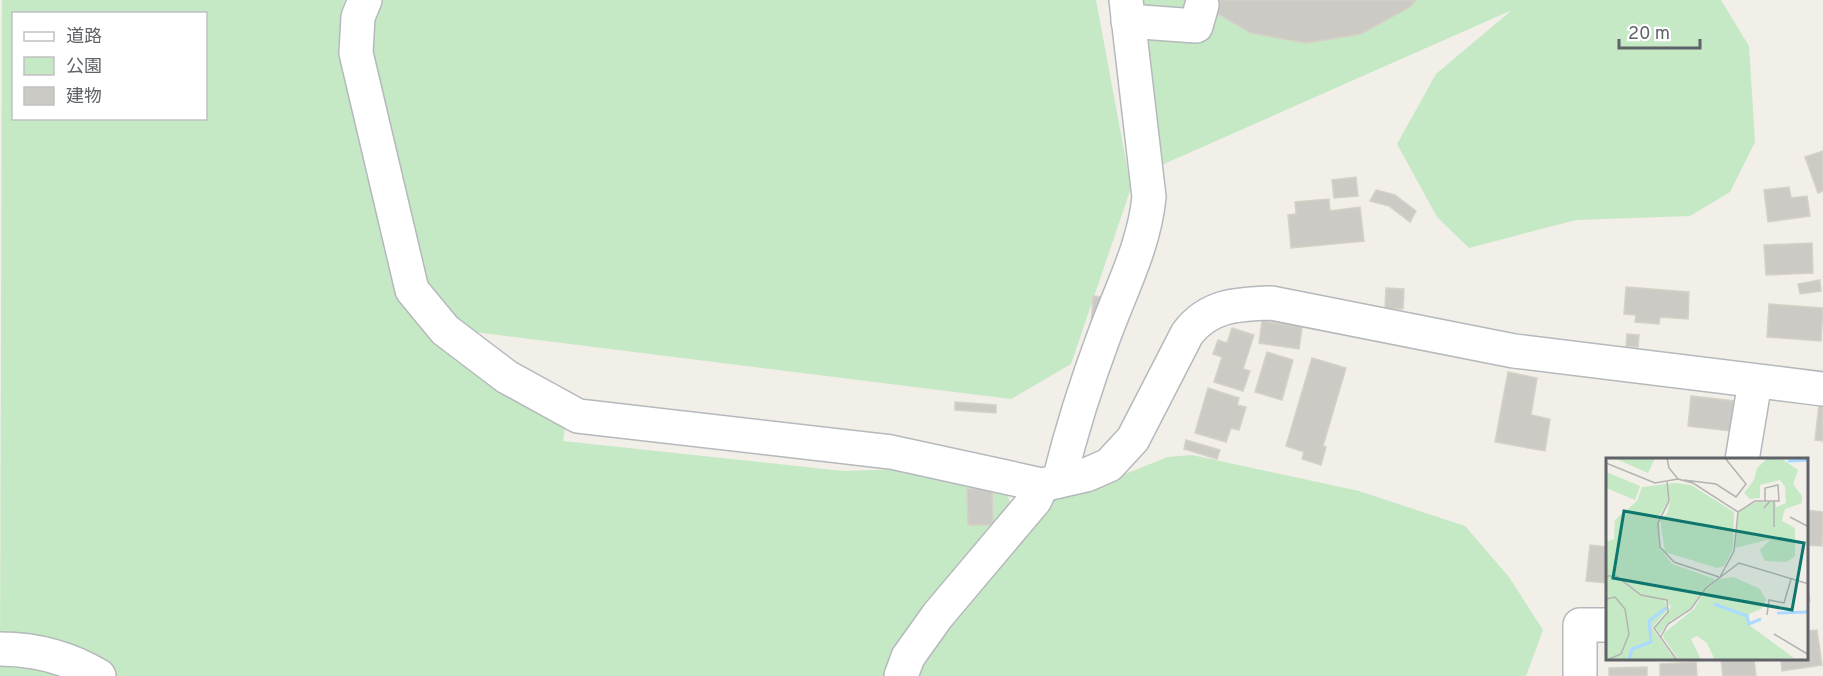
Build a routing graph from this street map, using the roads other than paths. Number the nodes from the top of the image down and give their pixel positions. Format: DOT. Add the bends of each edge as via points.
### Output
graph roads {
  1 [pos="364,0"];
  2 [pos="1202,5"];
  3 [pos="1127,10"];
  4 [pos="1755,382"];
  5 [pos="1823,389"];
  6 [pos="1742,458"];
  7 [pos="1051,483"];
  8 [pos="1606,626"];
  9 [pos="0,649"];
  10 [pos="99,676"];
  11 [pos="901,676"];
  12 [pos="1580,676"];
  1 -- 7 [label="street" via="358,17 356,53 412,290 445,330 507,377 578,416 891,452"];
  2 -- 3 [label="street" via="1196,26"];
  3 -- 7 [label="street" via="1149,196 1146,222 1136,260 1119,295"];
  4 -- 5 [label="street"];
  4 -- 6 [label="street"];
  4 -- 7 [label="street" via="1514,351 1271,303 1237,303 1197,320 1122,453 1086,476"];
  7 -- 11 [label="street" via="938,615 908,657"];
  8 -- 12 [label="street" via="1580,625"];
  9 -- 10 [label="street" via="30,649"];
}
